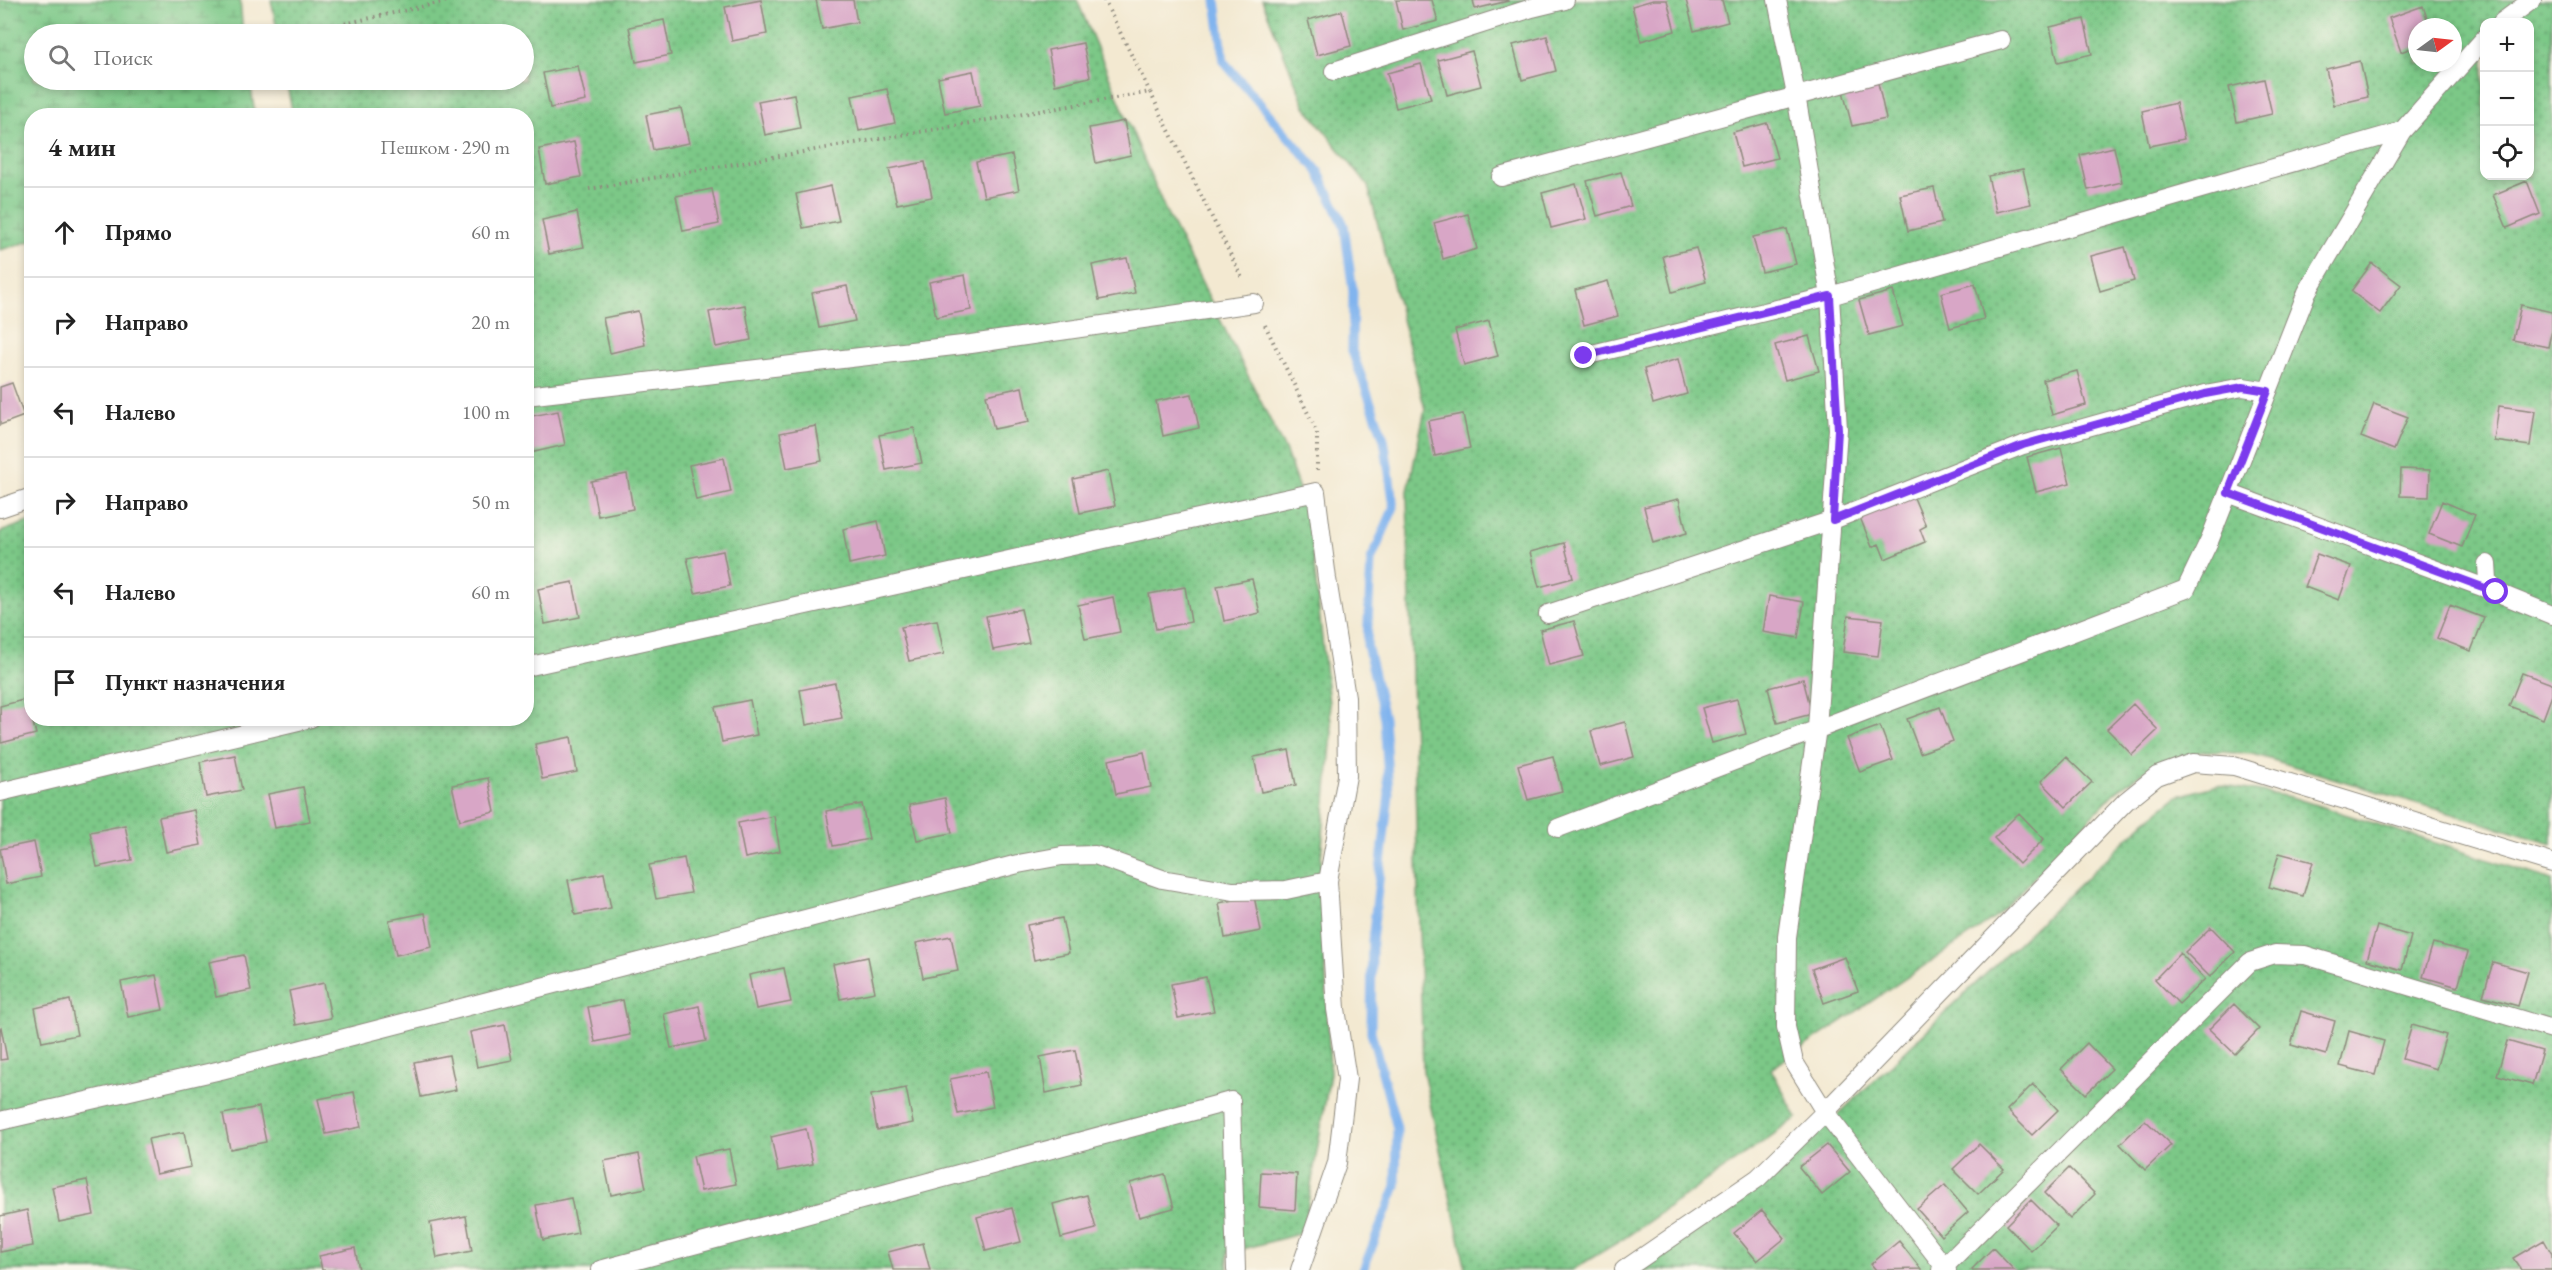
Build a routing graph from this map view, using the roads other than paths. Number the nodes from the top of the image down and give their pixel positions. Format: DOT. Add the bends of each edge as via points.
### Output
graph roads {
  1 [pos="1565,0"];
  2 [pos="1777,0"];
  3 [pos="2532,0"];
  4 [pos="2507,18"];
  5 [pos="2001,40"];
  6 [pos="2480,43"];
  7 [pos="1334,71"];
  8 [pos="1796,95"];
  9 [pos="2402,131"];
  10 [pos="1501,177"];
  11 [pos="1830,296"];
  12 [pos="1254,303"];
  13 [pos="1584,356"];
  14 [pos="2268,391"];
  15 [pos="534,395"];
  16 [pos="2228,493"];
  17 [pos="24,500"];
  18 [pos="0,508"];
  19 [pos="1833,520"];
  20 [pos="2487,564"];
  21 [pos="2496,592"];
  22 [pos="1548,614"];
  23 [pos="2552,615"];
  24 [pos="534,665"];
  25 [pos="277,726"];
  26 [pos="1817,728"];
  27 [pos="0,792"];
  28 [pos="1558,828"];
  29 [pos="2552,863"];
  30 [pos="1328,881"];
  31 [pos="2552,1029"];
  32 [pos="1826,1112"];
  33 [pos="0,1121"];
  34 [pos="1944,1269"];
  35 [pos="600,1270"];
  36 [pos="1236,1270"];
  37 [pos="1300,1270"];
  38 [pos="1624,1270"];
  1 -- 7 [label="lane"];
  2 -- 8 [label="lane"];
  3 -- 4 [label="lane"];
  5 -- 8 [label="lane"];
  6 -- 9 [label="lane"];
  8 -- 10 [label="lane"];
  8 -- 11 [label="lane"];
  9 -- 11 [label="lane"];
  9 -- 14 [label="lane" via="2307,292"];
  11 -- 13 [label="lane"];
  11 -- 19 [label="lane" via="1838,429"];
  12 -- 15 [label="lane" via="971,344"];
  14 -- 16 [label="lane"];
  14 -- 19 [label="lane" via="2243,387 2205,394 2023,445"];
  16 -- 21 [label="lane"];
  16 -- 26 [label="lane" via="2186,589"];
  17 -- 18 [label="lane"];
  19 -- 22 [label="lane"];
  19 -- 26 [label="lane"];
  20 -- 21 [label="lane" via="2488,580"];
  21 -- 23 [label="lane"];
  24 -- 30 [label="lane" via="1316,492 1346,697 1347,776"];
  25 -- 27 [label="lane"];
  26 -- 28 [label="lane"];
  26 -- 32 [label="lane" via="1787,937 1786,1027 1794,1062"];
  29 -- 32 [label="lane" via="2234,766 2193,764 2157,776 2126,801"];
  30 -- 33 [label="lane" via="1286,890 1233,891 1162,879 1095,855 1062,856 232,1067"];
  30 -- 37 [label="lane" via="1336,1009 1347,1079 1337,1163"];
  31 -- 34 [label="lane" via="2305,955 2275,954 2250,962"];
  32 -- 34 [label="lane"];
  32 -- 38 [label="lane" via="1758,1178"];
  35 -- 36 [label="lane" via="1231,1101"];
}
